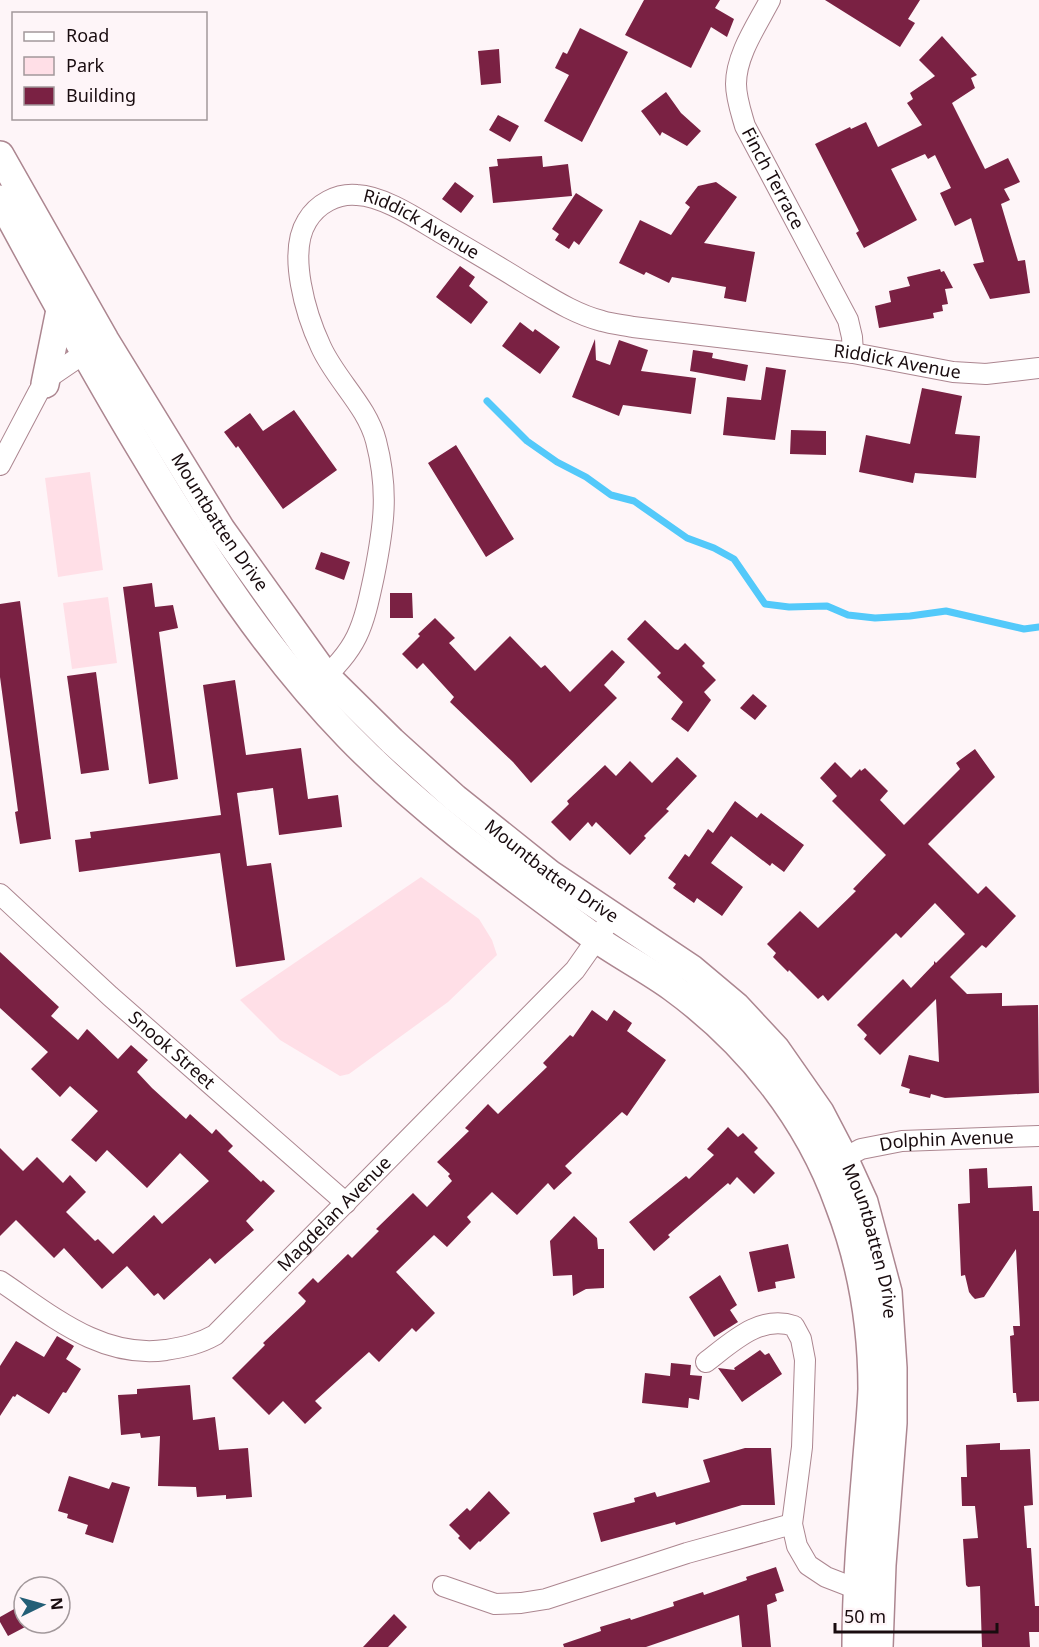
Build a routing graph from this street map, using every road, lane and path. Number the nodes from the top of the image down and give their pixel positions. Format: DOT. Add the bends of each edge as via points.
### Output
graph roads {
  1 [pos="770,0"];
  2 [pos="0,154"];
  3 [pos="0,200"];
  4 [pos="60,310"];
  5 [pos="94,347"];
  6 [pos="853,353"];
  7 [pos="1039,368"];
  8 [pos="45,384"];
  9 [pos="0,465"];
  10 [pos="317,684"];
  11 [pos="0,894"];
  12 [pos="613,915"];
  13 [pos="597,939"];
  14 [pos="1039,1136"];
  15 [pos="834,1163"];
  16 [pos="346,1203"];
  17 [pos="0,1281"];
  18 [pos="706,1362"];
  19 [pos="792,1524"];
  20 [pos="444,1586"];
  21 [pos="857,1588"];
  22 [pos="856,1647"];
  23 [pos="879,1647"];
  1 -- 6 [label="street, Finch Terrace" via="739,64 738,104 745,126 848,320"];
  2 -- 5 [label="main road, Mountbatten Drive"];
  3 -- 4 [label="main road, Mountbatten Drive"];
  4 -- 5 [label="main road, Mountbatten Drive"];
  4 -- 8 [label="main road"];
  5 -- 8 [label="street"];
  5 -- 10 [label="main road, Mountbatten Drive" via="187,527 232,593"];
  6 -- 7 [label="street, Riddick Avenue" via="953,372 986,374"];
  6 -- 10 [label="street, Riddick Avenue" via="600,321 563,306 379,201 357,195 325,202 314,210 299,241 301,281 322,348 376,438 385,482 385,513 367,610 354,644"];
  8 -- 9 [label="street"];
  10 -- 12 [label="main road, Mountbatten Drive" via="550,873"];
  10 -- 13 [label="main road, Mountbatten Drive" via="347,735 398,784 452,831"];
  11 -- 16 [label="street, Snook Street"];
  12 -- 13 [label="street, Magdelan Avenue"];
  12 -- 15 [label="main road, Mountbatten Drive" via="692,969 736,1006 776,1049 820,1112"];
  13 -- 15 [label="main road, Mountbatten Drive" via="673,988 730,1035"];
  13 -- 16 [label="street, Magdelan Avenue" via="575,970"];
  14 -- 15 [label="street, Dolphin Avenue" via="902,1141 861,1149"];
  15 -- 21 [label="main road, Mountbatten Drive" via="867,1322 872,1389"];
  15 -- 23 [label="main road, Mountbatten Drive" via="864,1202 888,1292 893,1423"];
  16 -- 17 [label="street, Magdelan Avenue" via="215,1335 201,1343 144,1351 112,1348 67,1326"];
  18 -- 19 [label="street" via="767,1322 794,1326 801,1339 805,1360 802,1447"];
  19 -- 20 [label="street" via="546,1599 495,1604"];
  19 -- 21 [label="street" via="797,1546 808,1565 826,1577"];
  21 -- 22 [label="main road, Mountbatten Drive"];
}
